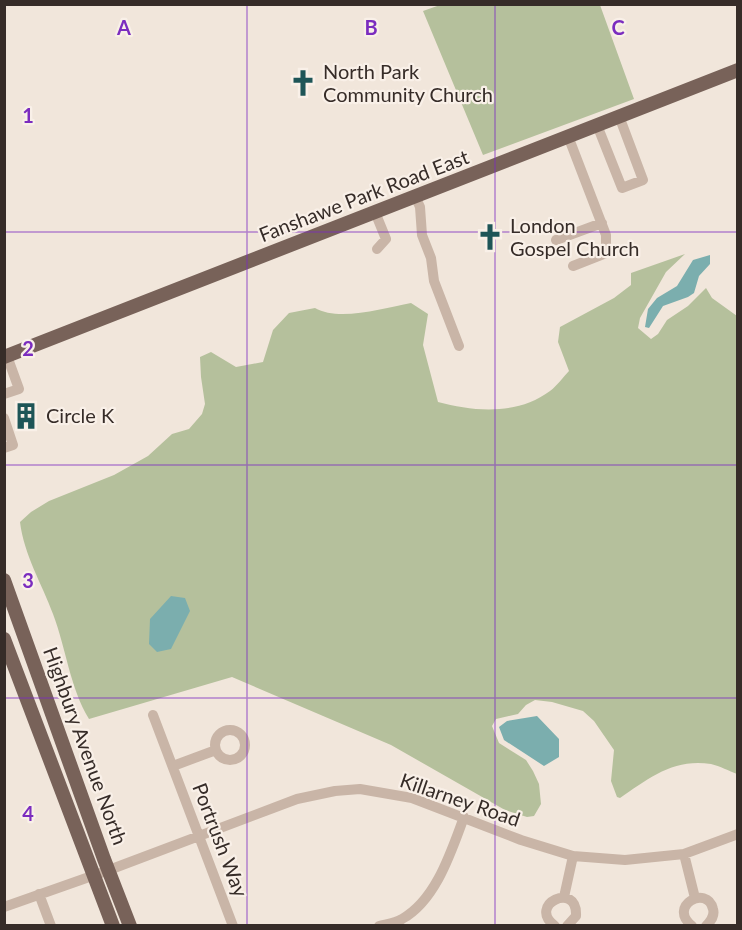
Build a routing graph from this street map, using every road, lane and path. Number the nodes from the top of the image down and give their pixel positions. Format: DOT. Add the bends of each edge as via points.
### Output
graph roads {
  1 [pos="738,70"];
  2 [pos="619,116"];
  3 [pos="597,125"];
  4 [pos="568,136"];
  5 [pos="416,196"];
  6 [pos="375,212"];
  7 [pos="602,223"];
  8 [pos="556,240"];
  9 [pos="377,249"];
  10 [pos="573,266"];
  11 [pos="459,346"];
  12 [pos="6,357"];
  13 [pos="4,394"];
  14 [pos="6,427"];
  15 [pos="4,448"];
  16 [pos="4,580"];
  17 [pos="4,639"];
  18 [pos="153,715"];
  19 [pos="216,750"];
  20 [pos="174,766"];
  21 [pos="464,817"];
  22 [pos="738,834"];
  23 [pos="199,836"];
  24 [pos="684,854"];
  25 [pos="573,856"];
  26 [pos="110,870"];
  27 [pos="94,876"];
  28 [pos="39,894"];
  29 [pos="564,897"];
  30 [pos="694,898"];
  31 [pos="4,906"];
  32 [pos="51,926"];
  33 [pos="113,926"];
  34 [pos="130,926"];
  35 [pos="233,926"];
  36 [pos="380,926"];
  37 [pos="555,926"];
  38 [pos="567,926"];
  39 [pos="692,926"];
  40 [pos="706,926"];
  1 -- 2 [label="main road, Fanshawe Park Road East"];
  2 -- 3 [label="main road, Fanshawe Park Road East"];
  2 -- 3 [label="street" via="643,180 622,188"];
  3 -- 4 [label="main road, Fanshawe Park Road East"];
  4 -- 5 [label="main road, Fanshawe Park Road East"];
  4 -- 7 [label="street"];
  5 -- 6 [label="main road, Fanshawe Park Road East"];
  5 -- 11 [label="street" via="434,281"];
  6 -- 9 [label="street" via="386,239"];
  6 -- 12 [label="main road, Fanshawe Park Road East"];
  7 -- 8 [label="street"];
  7 -- 10 [label="street" via="606,253"];
  12 -- 13 [label="street" via="19,389"];
  14 -- 15 [label="street" via="13,445"];
  16 -- 26 [label="main road, Highbury Avenue North"];
  17 -- 27 [label="main road, Highbury Avenue North"];
  18 -- 20 [label="street, Portrush Way"];
  19 -- 20 [label="street, Portrush Way"];
  20 -- 23 [label="street, Portrush Way"];
  21 -- 23 [label="street, Killarney Road" via="412,798 360,789 297,799"];
  21 -- 25 [label="street, Killarney Road"];
  21 -- 36 [label="street" via="423,903 401,920"];
  22 -- 24 [label="street, Killarney Road"];
  23 -- 26 [label="street, Killarney Road"];
  23 -- 35 [label="street, Portrush Way"];
  24 -- 25 [label="street, Killarney Road" via="625,860"];
  24 -- 30 [label="street"];
  25 -- 29 [label="street"];
  26 -- 27 [label="street, Killarney Road"];
  26 -- 34 [label="main road, Highbury Avenue North"];
  27 -- 28 [label="street, Killarney Road"];
  27 -- 33 [label="main road, Highbury Avenue North"];
  28 -- 31 [label="street, Killarney Road"];
  28 -- 32 [label="street"];
  29 -- 37 [label="street" via="547,906 547,916"];
  29 -- 38 [label="street" via="576,911"];
  30 -- 39 [label="street" via="687,903 684,913"];
  30 -- 40 [label="street" via="704,898 712,905 714,914"];
}
